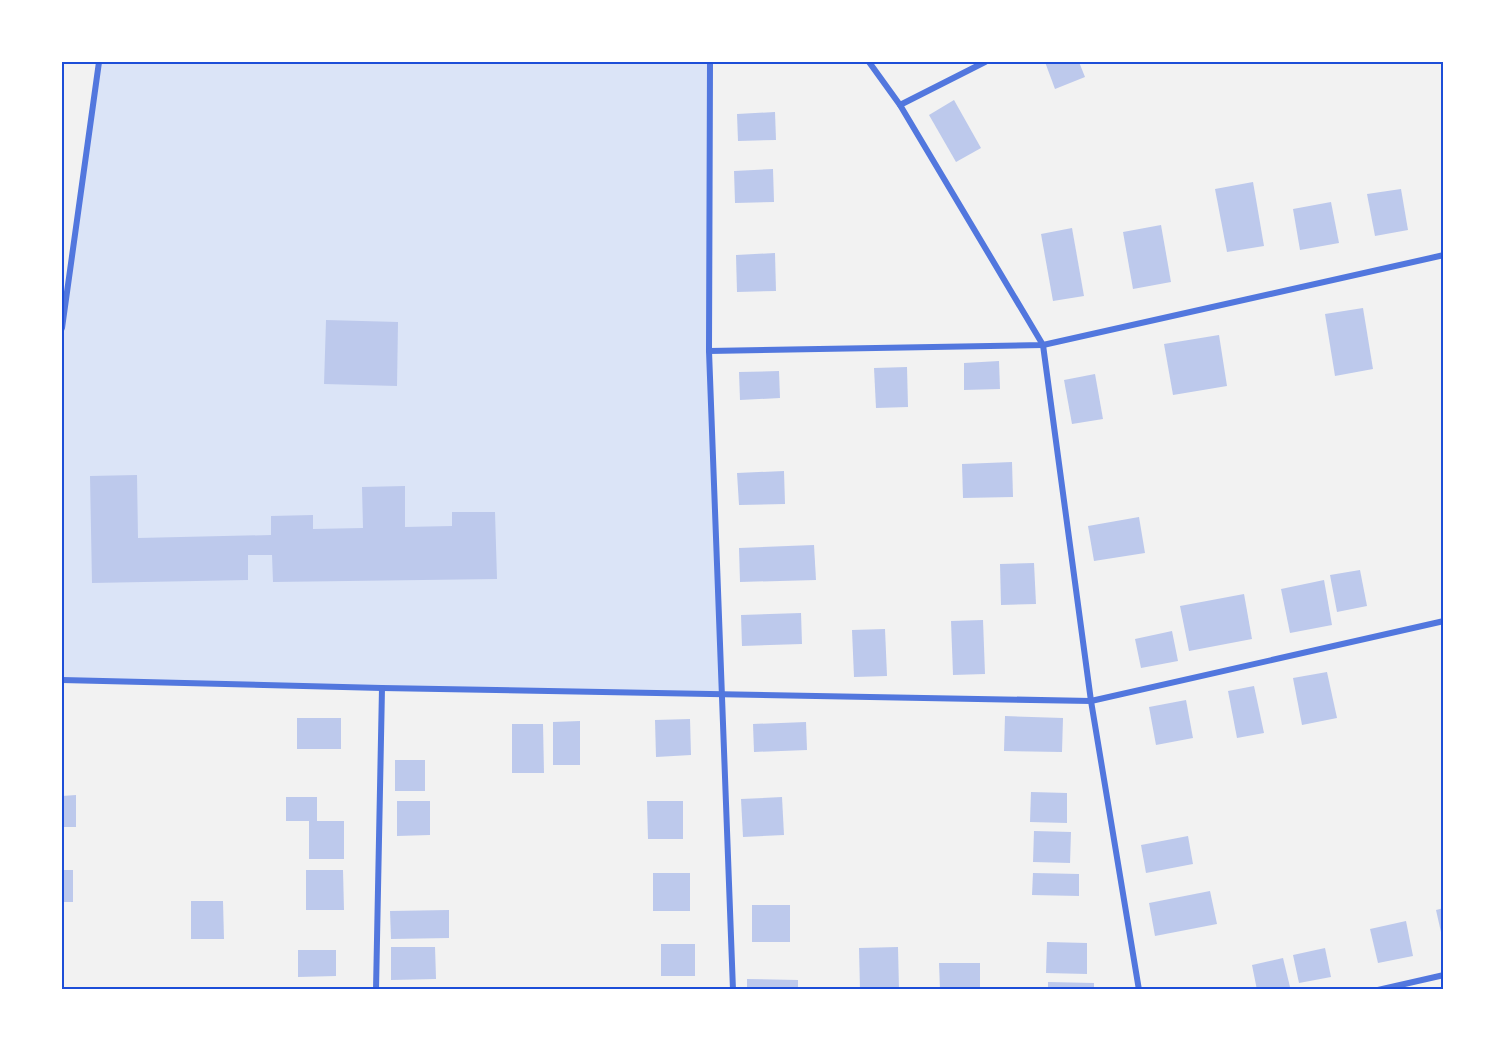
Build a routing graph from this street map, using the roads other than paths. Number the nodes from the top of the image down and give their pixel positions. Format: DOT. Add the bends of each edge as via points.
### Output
graph roads {
  1 [pos="99,62"];
  2 [pos="710,62"];
  3 [pos="870,62"];
  4 [pos="985,62"];
  5 [pos="900,105"];
  6 [pos="1443,255"];
  7 [pos="62,328"];
  8 [pos="1043,345"];
  9 [pos="709,351"];
  10 [pos="1443,621"];
  11 [pos="62,680"];
  12 [pos="382,688"];
  13 [pos="722,694"];
  14 [pos="1091,701"];
  15 [pos="1443,975"];
  16 [pos="376,990"];
  17 [pos="733,990"];
  18 [pos="1139,990"];
  19 [pos="1378,990"];
  1 -- 7 [label="street"];
  2 -- 9 [label="street"];
  3 -- 5 [label="street"];
  4 -- 5 [label="street"];
  5 -- 8 [label="street"];
  6 -- 8 [label="street"];
  8 -- 9 [label="street"];
  8 -- 14 [label="street"];
  9 -- 13 [label="street"];
  10 -- 14 [label="street"];
  11 -- 12 [label="street"];
  12 -- 13 [label="street"];
  12 -- 16 [label="street"];
  13 -- 14 [label="street"];
  13 -- 17 [label="street"];
  14 -- 18 [label="street"];
  15 -- 19 [label="street"];
}
